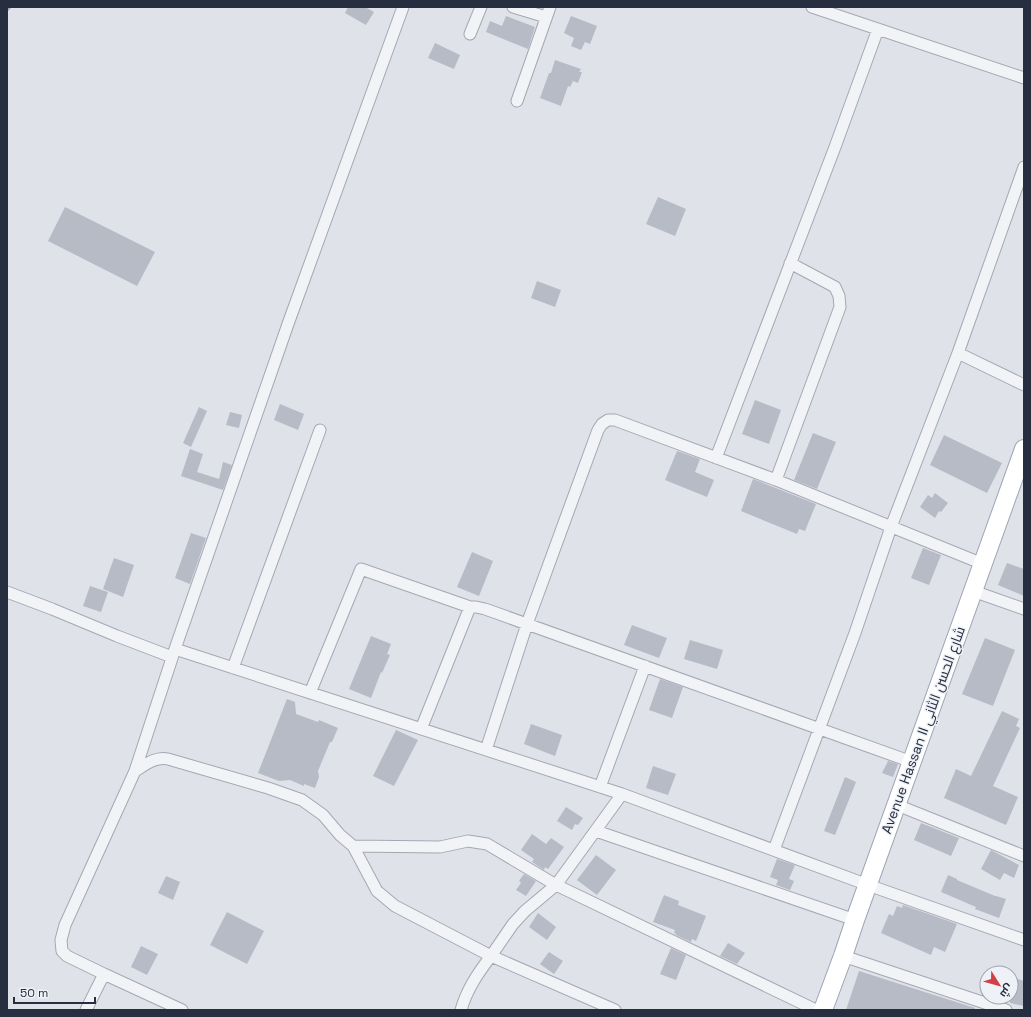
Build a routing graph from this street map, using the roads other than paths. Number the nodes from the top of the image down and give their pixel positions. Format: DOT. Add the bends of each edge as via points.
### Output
graph roads {
  1 [pos="481,7"];
  2 [pos="513,7"];
  3 [pos="812,7"];
  4 [pos="399,8"];
  5 [pos="548,12"];
  6 [pos="878,29"];
  7 [pos="470,34"];
  8 [pos="1024,78"];
  9 [pos="517,101"];
  10 [pos="1024,167"];
  11 [pos="790,263"];
  12 [pos="958,353"];
  13 [pos="1024,385"];
  14 [pos="320,430"];
  15 [pos="1024,449"];
  16 [pos="716,458"];
  17 [pos="776,480"];
  18 [pos="1018,482"];
  19 [pos="891,527"];
  20 [pos="983,564"];
  21 [pos="973,591"];
  22 [pos="7,592"];
  23 [pos="470,607"];
  24 [pos="1024,609"];
  25 [pos="527,624"];
  26 [pos="174,653"];
  27 [pos="645,666"];
  28 [pos="233,668"];
  29 [pos="310,693"];
  30 [pos="421,729"];
  31 [pos="820,729"];
  32 [pos="486,750"];
  33 [pos="912,762"];
  34 [pos="135,771"];
  35 [pos="600,787"];
  36 [pos="622,794"];
  37 [pos="896,804"];
  38 [pos="596,831"];
  39 [pos="353,846"];
  40 [pos="774,850"];
  41 [pos="1024,856"];
  42 [pos="556,885"];
  43 [pos="868,885"];
  44 [pos="855,920"];
  45 [pos="1024,940"];
  46 [pos="491,956"];
  47 [pos="843,956"];
  48 [pos="104,974"];
  49 [pos="86,1010"];
  50 [pos="182,1010"];
  51 [pos="461,1010"];
  52 [pos="615,1010"];
  53 [pos="816,1010"];
  54 [pos="823,1010"];
  55 [pos="1006,1010"];
  1 -- 7 [label="street"];
  2 -- 5 [label="street"];
  3 -- 6 [label="street"];
  4 -- 26 [label="street"];
  5 -- 9 [label="street"];
  6 -- 8 [label="street"];
  6 -- 11 [label="street"];
  10 -- 12 [label="street"];
  11 -- 16 [label="street"];
  11 -- 17 [label="street" via="835,287 840,307"];
  12 -- 13 [label="street"];
  12 -- 19 [label="street"];
  14 -- 28 [label="street"];
  15 -- 18 [label="main road, Avenue Hassan II شارع الحسن الثاني"];
  16 -- 17 [label="street"];
  16 -- 25 [label="street" via="615,420 608,420 602,424"];
  17 -- 19 [label="street"];
  18 -- 20 [label="main road, Avenue Hassan II شارع الحسن الثاني"];
  19 -- 20 [label="street"];
  19 -- 31 [label="street"];
  20 -- 21 [label="main road, Avenue Hassan II شارع الحسن الثاني"];
  21 -- 24 [label="street"];
  21 -- 33 [label="main road, Avenue Hassan II شارع الحسن الثاني"];
  22 -- 26 [label="street" via="117,636"];
  23 -- 25 [label="street" via="476,606"];
  23 -- 29 [label="street" via="361,569"];
  23 -- 30 [label="street"];
  25 -- 27 [label="street"];
  25 -- 32 [label="street"];
  26 -- 28 [label="street"];
  26 -- 34 [label="street"];
  27 -- 31 [label="street"];
  27 -- 35 [label="street"];
  28 -- 29 [label="street"];
  29 -- 30 [label="street"];
  30 -- 32 [label="street"];
  31 -- 33 [label="street"];
  31 -- 40 [label="street"];
  32 -- 35 [label="street"];
  33 -- 37 [label="main road, Avenue Hassan II شارع الحسن الثاني"];
  34 -- 39 [label="street" via="163,758 268,788 302,800 323,815"];
  34 -- 48 [label="street" via="65,925 61,940 62,951 67,956"];
  35 -- 36 [label="street"];
  36 -- 38 [label="street"];
  36 -- 40 [label="street"];
  37 -- 41 [label="street"];
  37 -- 43 [label="main road, Avenue Hassan II شارع الحسن الثاني"];
  38 -- 42 [label="street"];
  38 -- 44 [label="street"];
  39 -- 42 [label="street" via="440,847 468,841 487,844"];
  39 -- 46 [label="street" via="377,891 395,906"];
  40 -- 43 [label="street"];
  42 -- 46 [label="street" via="513,924"];
  42 -- 53 [label="street"];
  43 -- 44 [label="main road, Avenue Hassan II شارع الحسن الثاني"];
  43 -- 45 [label="street"];
  44 -- 47 [label="main road, Avenue Hassan II شارع الحسن الثاني"];
  46 -- 51 [label="street" via="478,972"];
  46 -- 52 [label="street"];
  47 -- 54 [label="main road, Avenue Hassan II شارع الحسن الثاني"];
  47 -- 55 [label="street"];
  48 -- 49 [label="street"];
  48 -- 50 [label="street"];
}
